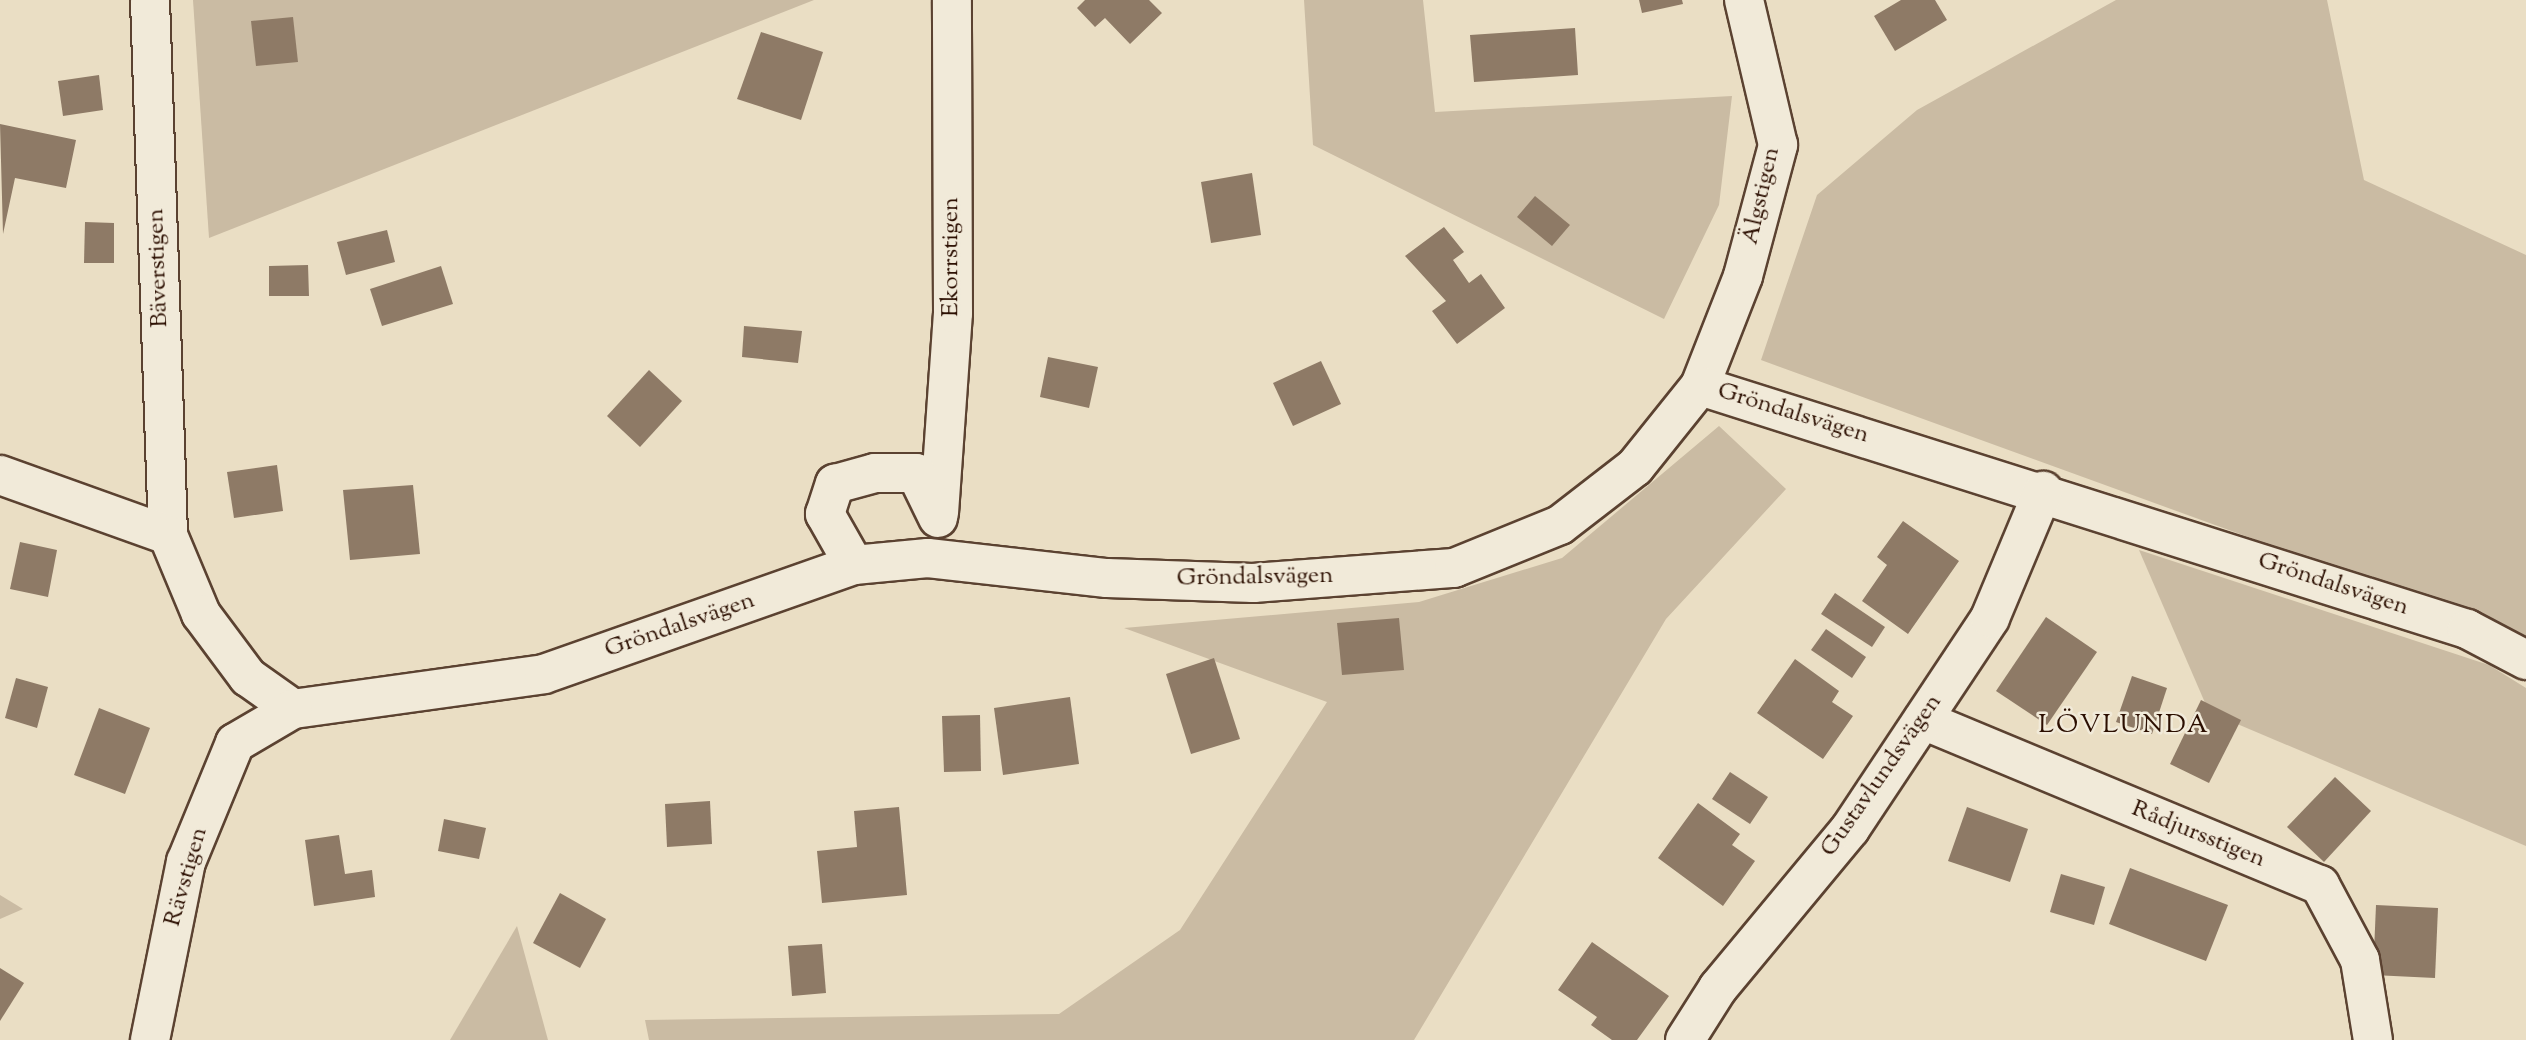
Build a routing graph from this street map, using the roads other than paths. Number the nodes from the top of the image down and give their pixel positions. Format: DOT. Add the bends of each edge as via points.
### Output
graph roads {
  1 [pos="150,0"];
  2 [pos="953,0"];
  3 [pos="1744,0"];
  4 [pos="1700,386"];
  5 [pos="0,475"];
  6 [pos="2043,491"];
  7 [pos="939,513"];
  8 [pos="168,535"];
  9 [pos="928,558"];
  10 [pos="854,565"];
  11 [pos="2526,660"];
  12 [pos="293,709"];
  13 [pos="1923,720"];
  14 [pos="150,1040"];
  15 [pos="1685,1040"];
  16 [pos="2373,1040"];
  1 -- 8 [label="street, Bäverstigen"];
  2 -- 7 [label="street, Ekorrstigen" via="953,313"];
  3 -- 4 [label="street, Älgstigen" via="1777,145 1743,276"];
  4 -- 6 [label="street, Gröndalsvägen"];
  4 -- 9 [label="street, Gröndalsvägen" via="1635,467 1560,525 1454,568 1253,583 1107,578"];
  5 -- 8 [label="street"];
  6 -- 11 [label="street, Gröndalsvägen" via="2468,629"];
  6 -- 13 [label="street, Gustavlundsvägen" via="1990,618"];
  7 -- 9 [label="street, Ekorrstigen"];
  7 -- 10 [label="street" via="916,473 876,473 835,484 825,514"];
  8 -- 12 [label="street" via="201,614 248,677"];
  9 -- 10 [label="street, Gröndalsvägen"];
  10 -- 12 [label="street, Gröndalsvägen" via="544,674"];
  12 -- 14 [label="street, Rävstigen" via="235,743 186,862"];
  13 -- 15 [label="street, Gustavlundsvägen" via="1850,829 1718,988"];
  13 -- 16 [label="street, Rådjursstigen" via="2320,885 2360,960"];
}
